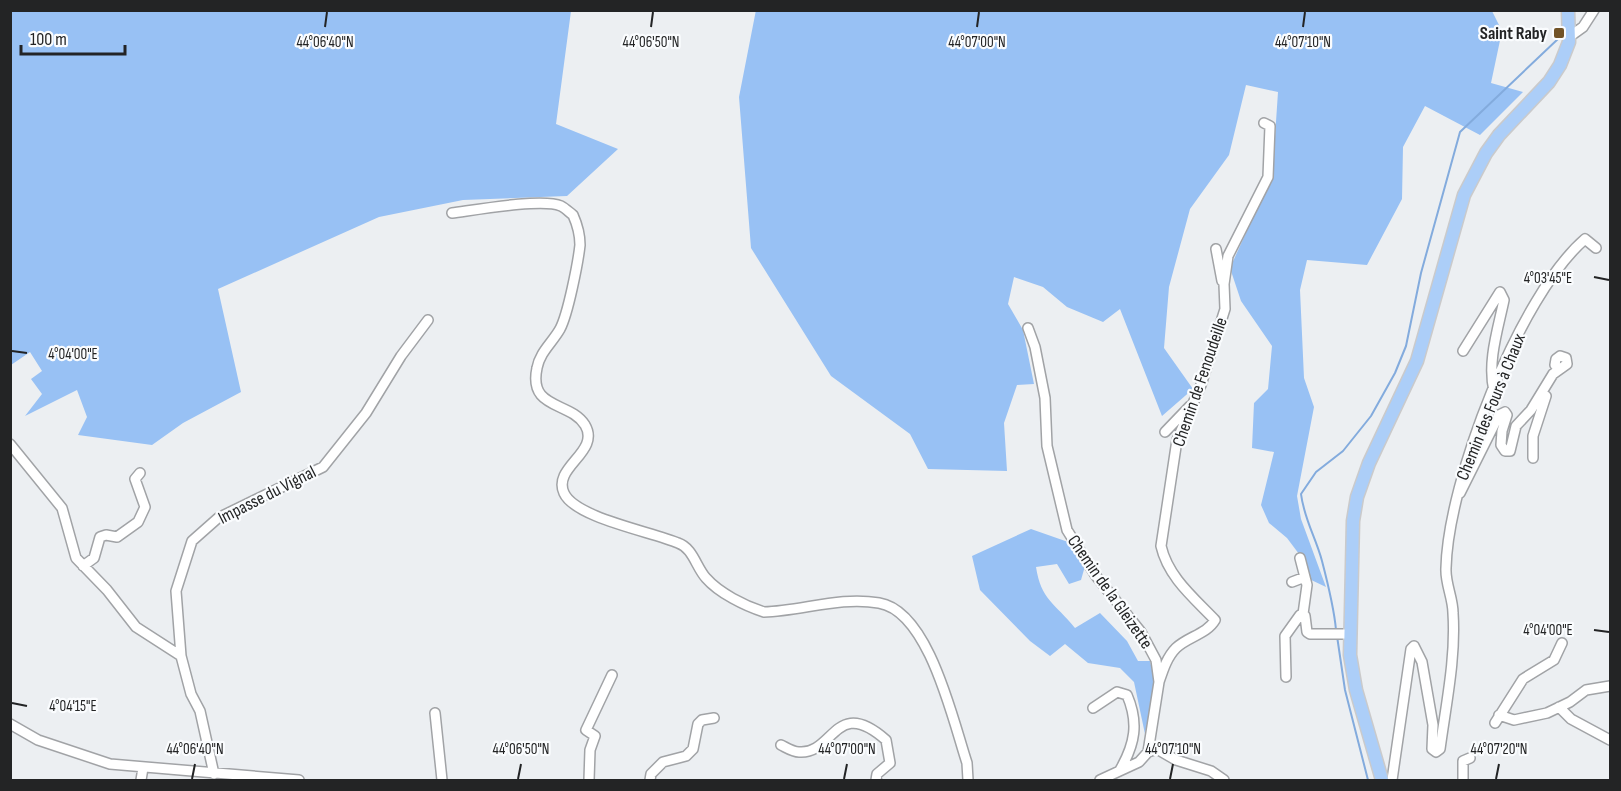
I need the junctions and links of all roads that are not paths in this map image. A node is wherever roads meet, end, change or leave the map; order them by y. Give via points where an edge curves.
1 (1562, 10) edge
2 (1594, 10) edge
3 (1569, 16) edge
4 (1587, 18) junction
5 (1569, 37) junction
6 (1543, 88) junction
7 (1264, 123) dead end
8 (452, 213) dead end
9 (1596, 248) dead end
10 (1216, 249) dead end
11 (1224, 284) junction
12 (428, 320) dead end
13 (1028, 328) dead end
14 (1463, 351) dead end
15 (1559, 369) dead end
16 (1548, 384) junction
17 (1494, 392) junction
18 (1191, 406) junction
19 (1165, 432) dead end
20 (10, 444) edge
21 (1533, 458) dead end
22 (140, 473) dead end
23 (1456, 496) junction
24 (1300, 558) dead end
25 (83, 566) junction
26 (1305, 577) junction
27 (1292, 582) dead end
28 (1303, 614) junction
29 (1341, 634) junction
30 (1562, 643) dead end
31 (182, 656) junction
32 (612, 675) dead end
33 (1286, 677) dead end
34 (1159, 682) junction
35 (1611, 686) edge
36 (1559, 707) junction
37 (1093, 708) dead end
38 (435, 714) dead end
39 (714, 718) dead end
40 (10, 724) edge
41 (1611, 740) edge
42 (781, 745) dead end
43 (1370, 745) junction
44 (1148, 752) junction
45 (1470, 758) dead end
46 (142, 768) junction
47 (1120, 770) junction
48 (214, 774) junction
49 (141, 780) edge
50 (299, 780) edge
51 (442, 780) edge
52 (589, 780) edge
53 (650, 780) edge
54 (876, 780) edge
55 (968, 780) edge
56 (1100, 780) edge
57 (1224, 780) edge
58 (1376, 780) edge
59 (1382, 780) edge
60 (1392, 780) edge
61 (1462, 780) edge

1 - 6 main road via 1564,41
2 - 4 street
3 - 4 street
3 - 5 main road
4 - 5 street via 1583,27
5 - 6 main road via 1566,54
6 - 29 main road via 1490,147 1479,180 1456,223 1417,361 1368,463 1357,497
7 - 11 street, Chemin de Fenoudeille via 1270,126 1268,177 1228,256
8 - 55 street via 496,205 549,203 573,214 580,245 573,277 560,328 544,349 536,381 541,396 584,423 588,432 587,445 569,466 562,483 568,501 586,513 686,547 706,578 753,609 764,612 850,602 880,603 893,608 911,624 927,647 967,762
9 - 17 street, Chemin des Fours à Chaux via 1585,239 1569,254 1511,347
10 - 11 street via 1219,276
11 - 18 street, Chemin de Fenoudeille via 1221,327
12 - 31 street, Impasse du Vignal via 366,413 323,466 218,518 192,541 176,591
13 - 34 street, Chemin de la Gleizette via 1045,398 1047,446 1067,530 1152,651
14 - 17 street via 1500,292 1504,300 1495,339 1491,381
15 - 16 street
16 - 21 street via 1533,436
16 - 23 street via 1516,426 1510,451 1501,445 1507,415 1499,415
17 - 23 street, Chemin des Fours à Chaux via 1465,462
18 - 19 street
18 - 34 street, Chemin de Fenoudeille via 1178,440 1161,546 1172,573 1215,620 1176,648 1166,660
20 - 25 street via 62,508 72,550
22 - 25 street via 135,479 145,507 138,522 117,537 100,537 94,558
23 - 60 street, Chemin des Fours à Chaux via 1445,570 1454,613 1440,748 1436,752 1432,749 1433,725 1422,662 1414,646
24 - 26 street
25 - 31 street via 136,627
26 - 27 street
26 - 28 street
28 - 29 street via 1307,632
28 - 33 street via 1284,636
29 - 43 main road
30 - 36 street via 1554,660 1524,680 1497,719 1514,720
31 - 48 street, Impasse du Vignal
32 - 52 street via 586,730 595,736 590,750
34 - 44 street, Chemin de la Gleizette
35 - 36 street via 1586,690
36 - 41 street via 1570,719
37 - 47 street via 1117,692 1127,695 1134,715 1135,737
38 - 51 street
39 - 53 street via 698,724 693,749 686,756 663,762
40 - 46 street via 38,740 92,759
42 - 54 street via 803,752 816,747 841,725 872,728 886,740 890,763 877,774
43 - 58 main road
43 - 59 main road
44 - 47 street via 1138,762
44 - 57 street via 1157,750
45 - 61 street via 1463,761
46 - 48 street
46 - 49 street
47 - 56 street
48 - 50 street

